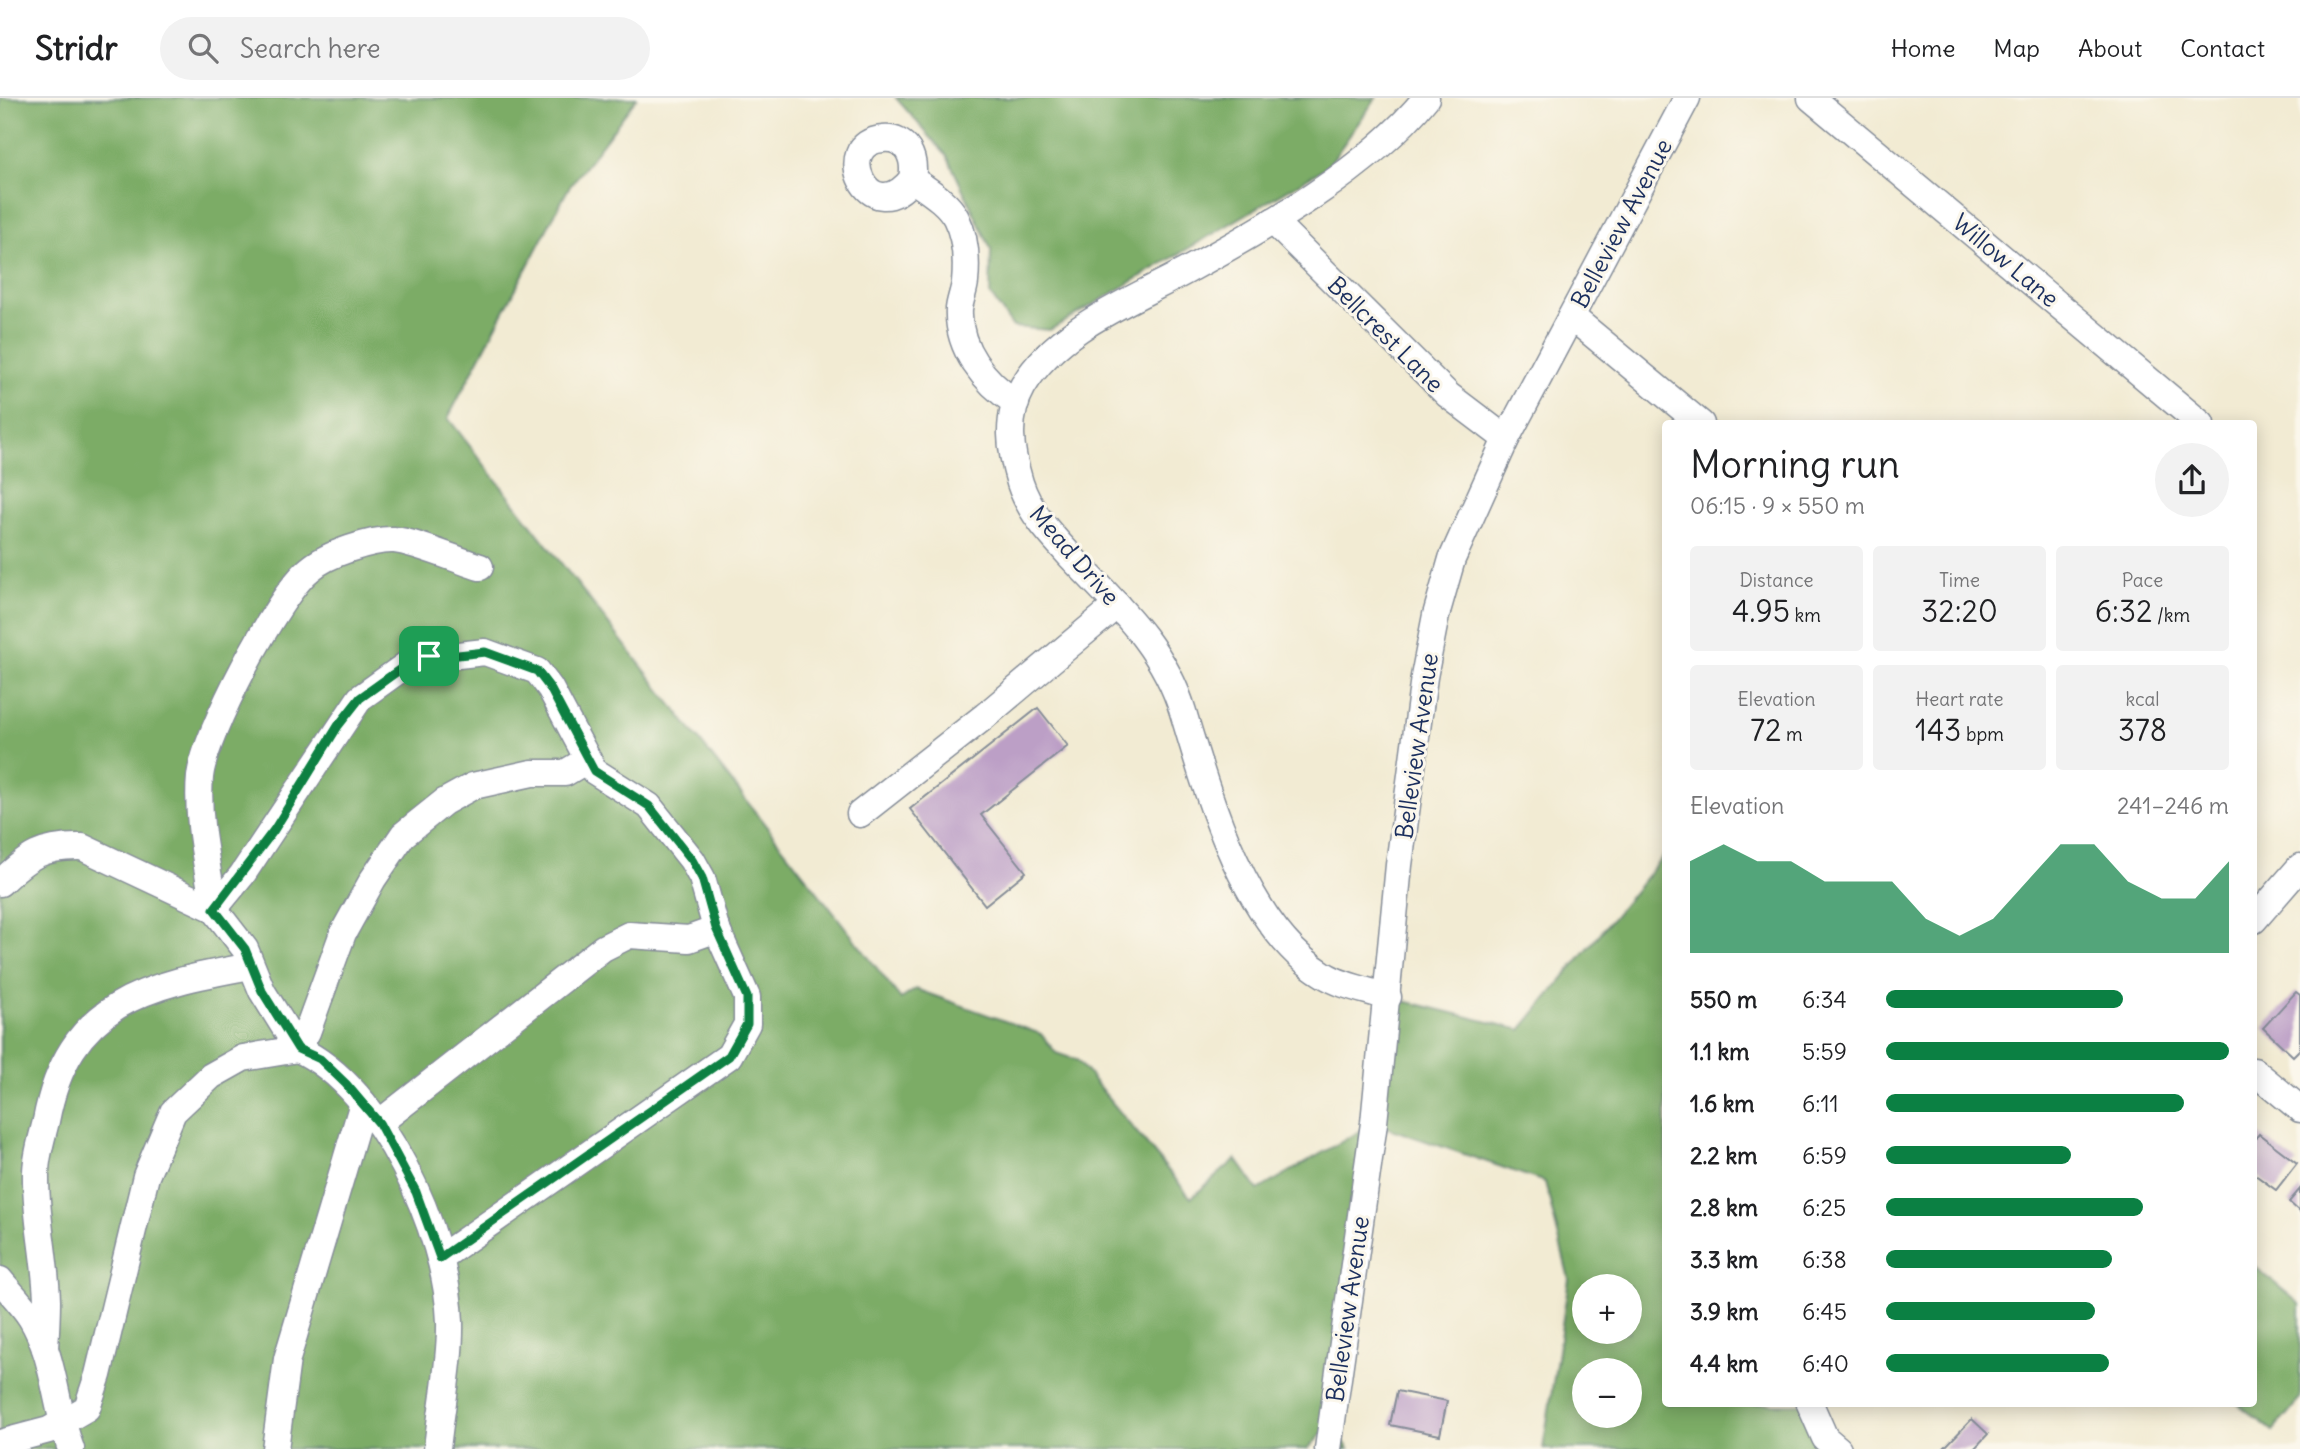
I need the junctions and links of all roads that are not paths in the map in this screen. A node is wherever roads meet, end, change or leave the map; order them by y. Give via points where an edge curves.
1 (1426, 98) edge
2 (1687, 98) edge
3 (1811, 98) edge
4 (912, 179) dead end
5 (1273, 221) junction
6 (1572, 317) junction
7 (1016, 403) junction
8 (1696, 420) edge
9 (2196, 420) edge
10 (1506, 439) junction
11 (480, 567) dead end
12 (1117, 605) junction
13 (587, 760) junction
14 (860, 814) dead end
15 (2300, 867) edge
16 (0, 883) edge
17 (214, 909) junction
18 (2257, 917) edge
19 (717, 929) junction
20 (251, 966) junction
21 (1388, 997) junction
22 (298, 1049) junction
23 (2257, 1074) edge
24 (2300, 1110) edge
25 (371, 1113) junction
26 (440, 1258) junction
27 (0, 1280) edge
28 (45, 1348) junction
29 (1811, 1407) edge
30 (61, 1423) junction
31 (1330, 1437) edge
32 (0, 1443) edge
33 (71, 1449) edge
34 (275, 1449) edge
35 (438, 1449) edge
36 (1349, 1449) edge
37 (1838, 1449) edge

1 - 5 street, Mead Drive via 1370,152
2 - 6 street, Belleview Avenue
3 - 9 street, Willow Lane
4 - 7 street via 955,216 966,258 959,306 963,340 985,376
5 - 7 street, Mead Drive via 1081,328 1039,365
5 - 10 street, Bellcrest Lane via 1448,395
6 - 8 street
6 - 10 street, Belleview Avenue
7 - 12 street, Mead Drive via 1009,419 1012,447 1030,508
10 - 21 street, Belleview Avenue via 1452,559 1436,615 1423,677 1399,865
11 - 17 street via 394,540 324,559 308,570 277,606 208,741 200,776
12 - 14 street
12 - 21 street, Mead Drive via 1160,655 1174,683 1204,785 1262,914 1280,939 1325,976
13 - 17 street via 537,671 485,652 413,660 360,698 274,830
13 - 19 street via 594,771 649,806 667,825 702,878
13 - 22 street via 565,773 532,773 472,786 403,835 343,933
15 - 18 street
16 - 17 street via 27,856 60,847 82,848
17 - 20 street via 245,949
19 - 25 street via 681,940 629,935 603,948
19 - 26 street via 747,997 747,1024 729,1056
20 - 22 street
20 - 28 street via 196,976 118,1005 97,1018 63,1062 50,1097 36,1172 47,1300
21 - 31 street, Belleview Avenue
22 - 25 street via 320,1059
22 - 30 street via 243,1058 211,1076 173,1112 146,1176 87,1408
23 - 24 street
25 - 26 street via 416,1192
25 - 34 street via 287,1359
26 - 35 street via 450,1322
27 - 28 street via 31,1318
28 - 30 street
29 - 37 street via 1825,1438
30 - 32 street
30 - 33 street
31 - 36 street

